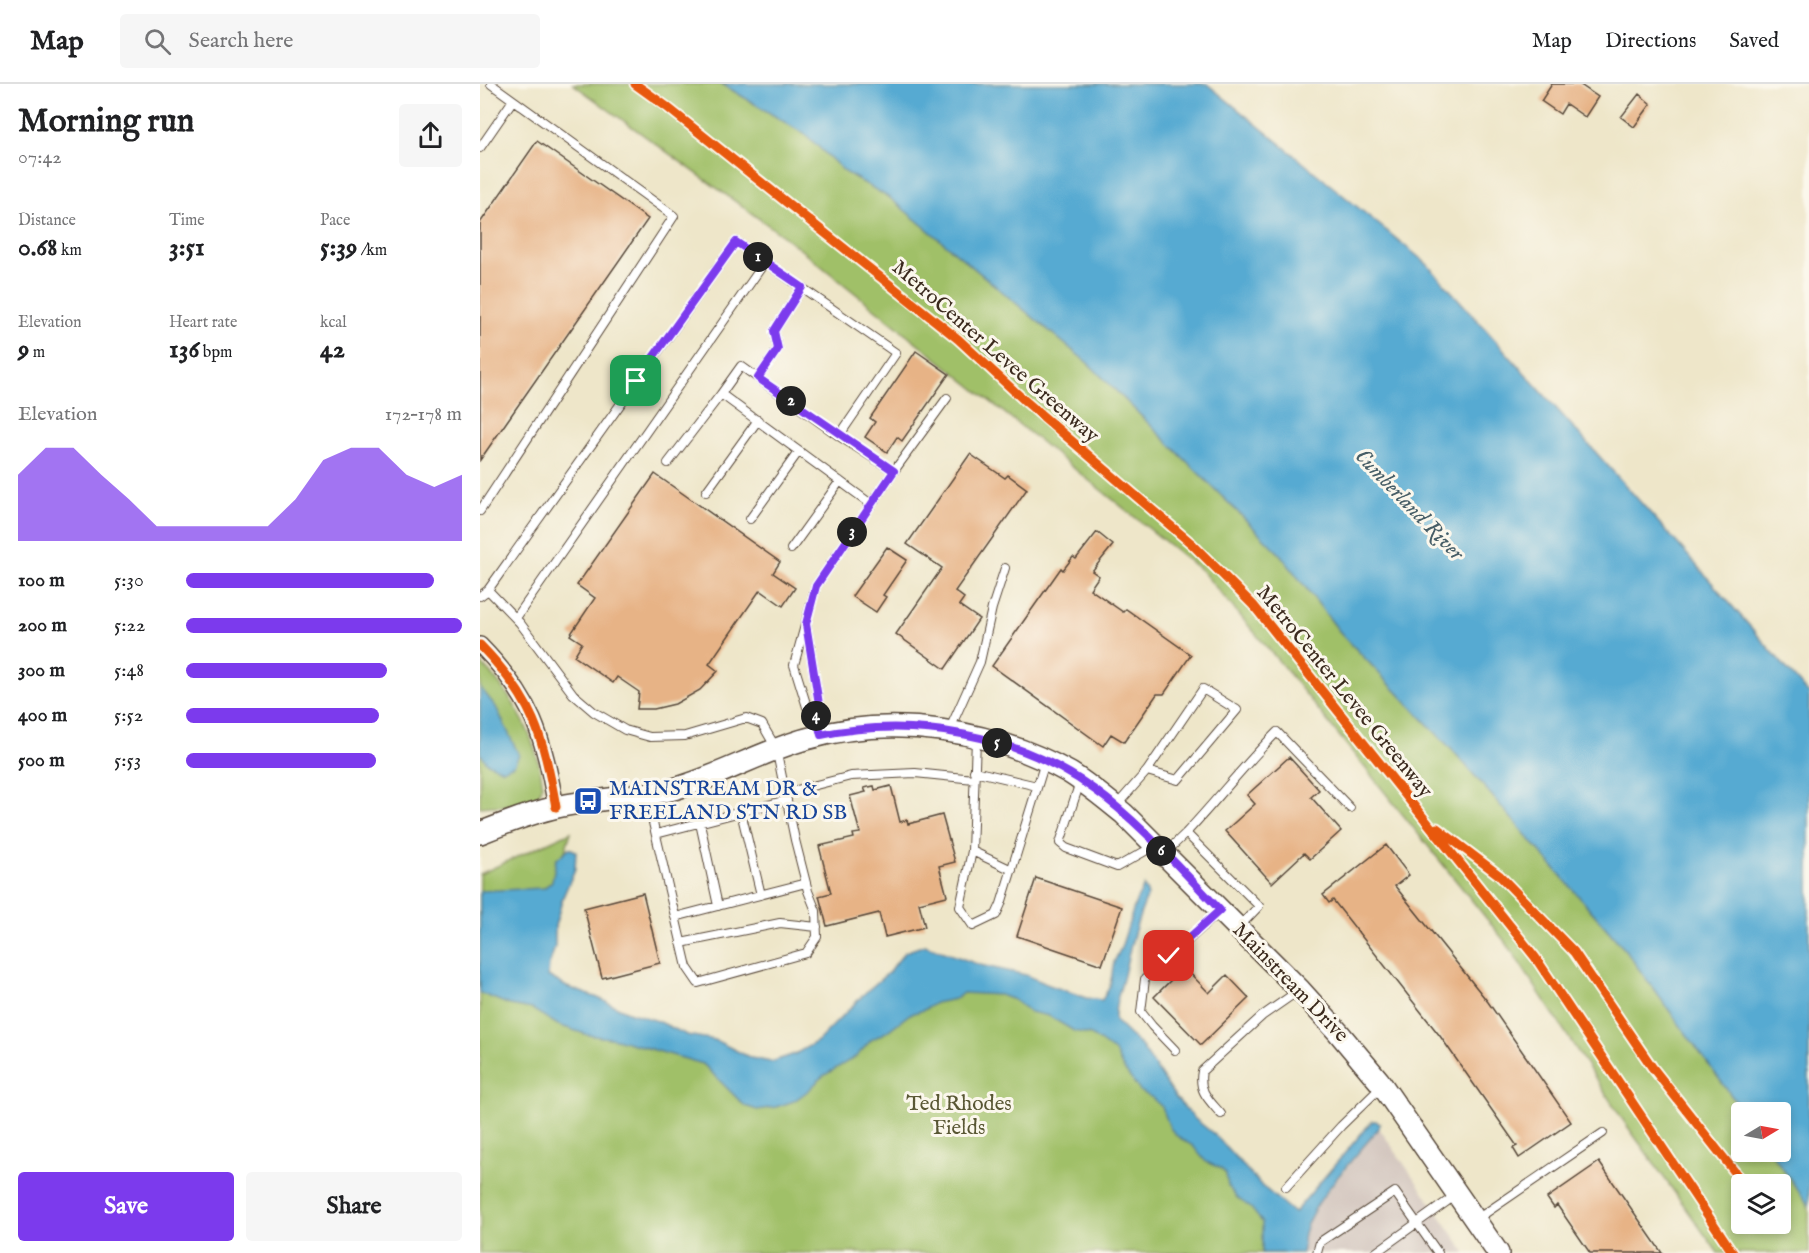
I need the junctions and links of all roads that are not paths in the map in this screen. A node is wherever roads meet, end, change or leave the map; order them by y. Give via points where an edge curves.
1 (491, 84) edge
2 (513, 100) junction
3 (480, 148) edge
4 (765, 262) junction
5 (802, 287) junction
6 (758, 378) junction
7 (721, 394) junction
8 (947, 398) dead end
9 (758, 420) junction
10 (839, 436) junction
11 (799, 451) junction
12 (669, 463) dead end
13 (894, 471) junction
14 (840, 481) junction
15 (706, 492) dead end
16 (871, 504) junction
17 (480, 511) edge
18 (750, 519) dead end
19 (791, 549) dead end
20 (1005, 568) dead end
21 (488, 590) junction
22 (480, 596) edge
23 (516, 618) junction
24 (806, 624) junction
25 (480, 645) edge
26 (815, 710) junction
27 (948, 732) junction
28 (821, 735) junction
29 (976, 737) junction
30 (776, 748) junction
31 (1045, 760) junction
32 (1147, 771) junction
33 (974, 775) junction
34 (1080, 781) junction
35 (1037, 786) junction
36 (646, 794) junction
37 (786, 796) junction
38 (556, 807) junction
39 (1115, 807) junction
40 (1350, 808) dead end
41 (741, 812) junction
42 (700, 823) junction
43 (480, 833) edge
44 (1186, 833) junction
45 (656, 834) junction
46 (1160, 850) junction
47 (972, 851) junction
48 (1012, 870) junction
49 (806, 883) junction
50 (761, 895) junction
51 (718, 906) junction
52 (1220, 910) junction
53 (675, 917) junction
54 (817, 927) junction
55 (1238, 928) junction
56 (681, 943) junction
57 (1300, 990) junction
58 (1175, 1050) dead end
59 (1382, 1086) junction
60 (1221, 1114) dead end
61 (1603, 1133) dead end
62 (1286, 1187) dead end
63 (1458, 1195) junction
64 (1475, 1220) junction
65 (1417, 1224) junction
66 (1317, 1253) edge
67 (1375, 1253) edge
68 (1438, 1253) edge
69 (1498, 1253) edge

1 - 2 lane
2 - 3 lane
2 - 17 lane via 674,216
4 - 5 lane
4 - 21 lane via 736,242
4 - 23 lane
5 - 6 lane via 774,331 778,349
5 - 10 lane via 896,353
6 - 7 lane via 741,366
6 - 10 lane
7 - 9 lane
7 - 12 lane
8 - 13 lane
9 - 11 lane
9 - 15 lane
10 - 13 lane
11 - 14 lane
11 - 18 lane
13 - 16 lane
14 - 16 lane
14 - 19 lane
16 - 24 lane via 816,586
20 - 27 lane via 980,662
21 - 22 lane
21 - 23 lane
23 - 30 lane via 573,694 625,730 650,737 685,736 746,718 762,724
24 - 26 lane via 819,704
24 - 26 lane via 794,664 807,707
25 - 38 street via 510,680 532,715 548,762
26 - 28 lane
27 - 28 street, Mainstream Drive via 877,728
27 - 29 street, Mainstream Drive
28 - 30 street, Mainstream Drive
29 - 31 street, Mainstream Drive
29 - 33 lane
30 - 36 street, Mainstream Drive via 694,783
30 - 37 lane
31 - 34 street, Mainstream Drive
31 - 35 lane
32 - 32 lane via 1178,780 1236,710 1203,689
32 - 39 lane
33 - 35 lane
33 - 37 lane via 851,776
33 - 47 lane
34 - 39 street, Mainstream Drive
34 - 46 lane via 1060,843 1117,867
35 - 48 lane
36 - 38 street, Mainstream Drive
36 - 45 lane
37 - 41 lane
37 - 49 lane
38 - 43 street, Mainstream Drive
39 - 46 street, Mainstream Drive
40 - 44 lane via 1277,732
41 - 42 lane
41 - 50 lane
42 - 45 lane
42 - 51 lane
44 - 46 lane
44 - 55 lane via 1258,906
45 - 53 lane
46 - 52 street, Mainstream Drive
47 - 48 lane
47 - 48 lane via 960,907 973,926 996,915
49 - 50 lane
49 - 54 lane
50 - 51 lane
51 - 53 lane
52 - 55 street, Mainstream Drive
52 - 58 lane via 1145,979 1142,1012
53 - 56 lane
54 - 56 lane via 780,923
54 - 56 lane via 817,938 806,953 698,983 687,967
55 - 57 street, Mainstream Drive
57 - 59 street, Mainstream Drive
57 - 60 lane via 1262,1016 1202,1071 1200,1084
59 - 62 lane
59 - 63 street, Mainstream Drive
61 - 64 lane
63 - 64 street, Mainstream Drive
63 - 65 lane
64 - 69 street, Mainstream Drive
65 - 66 lane via 1395,1192 1320,1242
65 - 67 lane
65 - 68 lane

